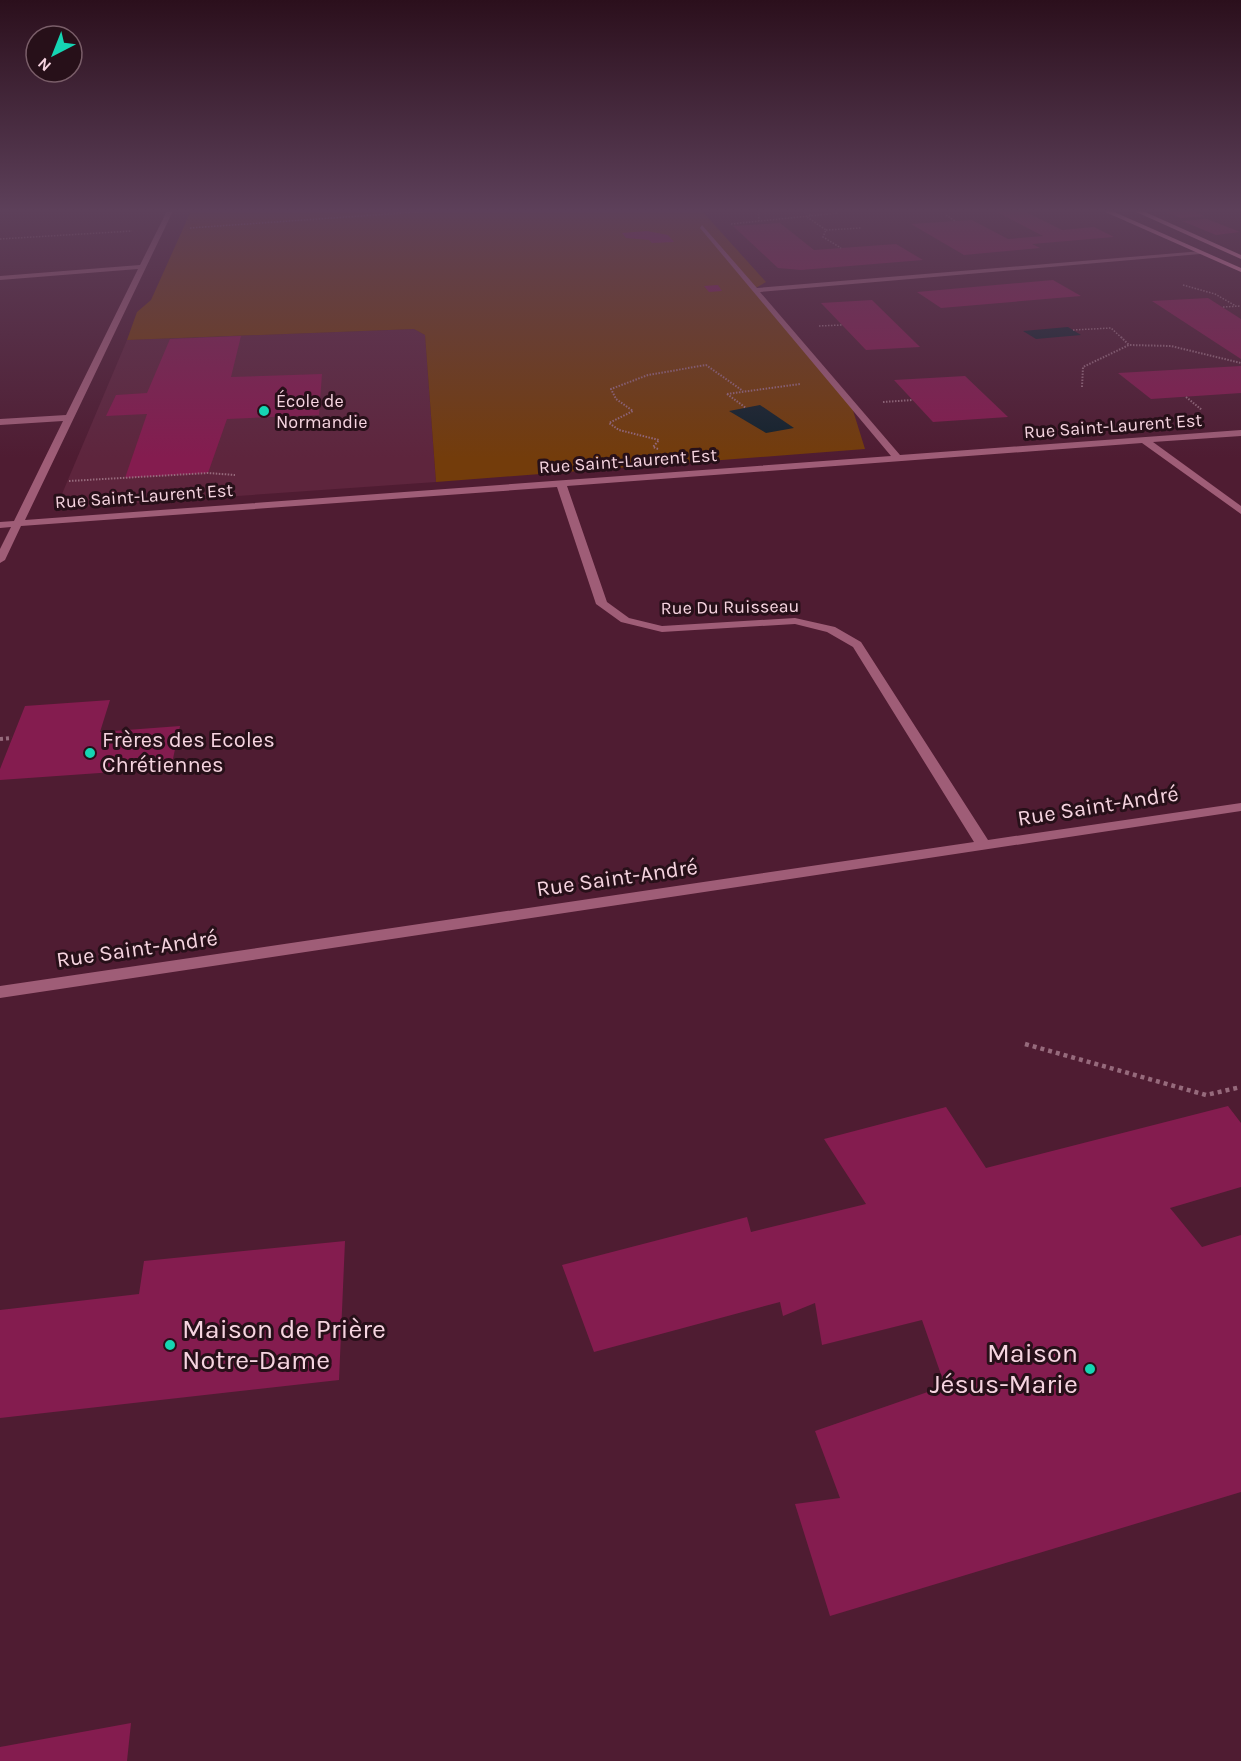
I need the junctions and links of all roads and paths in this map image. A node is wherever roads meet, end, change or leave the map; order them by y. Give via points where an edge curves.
1 (129, 293) edge
2 (757, 293) edge
3 (1212, 293) edge
4 (1236, 306) junction
5 (1241, 306) edge
6 (1223, 307) dead end
7 (1073, 330) dead end
8 (1129, 345) junction
9 (1241, 363) edge
10 (832, 381) junction
11 (1082, 387) dead end
12 (743, 391) junction
13 (746, 408) dead end
14 (68, 418) junction
15 (0, 422) edge
16 (1241, 433) edge
17 (1144, 440) junction
18 (897, 458) junction
19 (690, 473) junction
20 (235, 475) dead end
21 (69, 481) dead end
22 (561, 483) junction
23 (1241, 511) edge
24 (18, 522) junction
25 (0, 525) edge
26 (0, 560) edge
27 (12, 738) dead end
28 (0, 739) edge
29 (1241, 807) edge
30 (984, 846) junction
31 (0, 992) edge
32 (1025, 1044) dead end
33 (1241, 1087) edge

1 - 14 street
2 - 10 street
3 - 4 path
4 - 5 path
4 - 6 path
7 - 8 path via 1111,328
8 - 9 path via 1171,346
8 - 11 path via 1083,367
10 - 12 path
10 - 18 street
12 - 13 path via 727,394
12 - 19 path via 705,365 648,375 611,389 616,399 633,411 609,423 620,430 659,440 653,447 672,452
14 - 15 street
14 - 24 street
16 - 17 street, Rue Saint-Laurent Est
17 - 18 street, Rue Saint-Laurent Est
17 - 23 street
18 - 19 street, Rue Saint-Laurent Est
19 - 22 street, Rue Saint-Laurent Est
20 - 21 path
22 - 24 street, Rue Saint-Laurent Est
22 - 30 street, Rue Du Ruisseau via 602,604 625,620 663,629 795,621 831,629 856,645
24 - 25 street, Rue Saint-Laurent Est
24 - 26 street
27 - 28 path
29 - 30 street, Rue Saint-André
30 - 31 street, Rue Saint-André
32 - 33 path via 1206,1095

